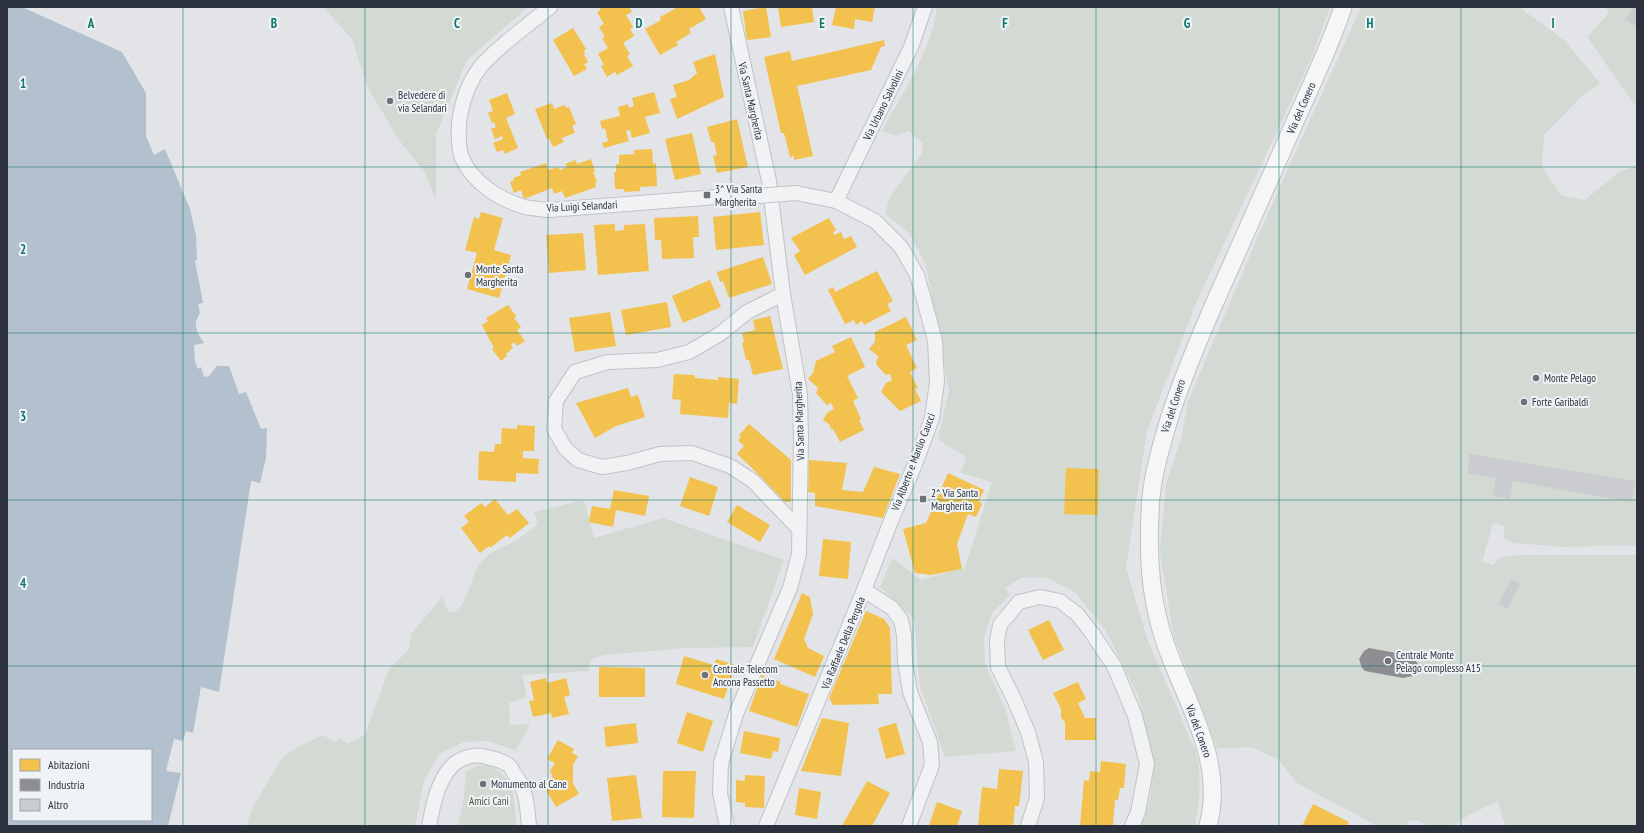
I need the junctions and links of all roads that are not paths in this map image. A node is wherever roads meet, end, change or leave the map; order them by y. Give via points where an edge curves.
1 (550, 7) edge
2 (731, 7) edge
3 (925, 7) edge
4 (1343, 7) edge
5 (836, 201) junction
6 (783, 294) junction
7 (799, 529) junction
8 (864, 590) junction
9 (430, 826) edge
10 (529, 826) edge
11 (727, 826) edge
12 (766, 826) edge
13 (909, 826) edge
14 (1028, 826) edge
15 (1132, 826) edge
16 (1208, 826) edge

1 - 5 street, Via Luigi Selandari, bridge via 480,67 468,88 462,106 458,126 462,158 476,178 500,197 526,207 549,210 796,193
2 - 6 street, Via Santa Margherita via 769,182
3 - 5 street, Via Urbano Salvolini via 911,47
4 - 16 main road, Via del Conero via 1187,367 1156,462 1149,557 1152,585 1168,652 1210,758 1213,780 1212,808
5 - 8 street, Via Alberto e Manlio Caucci via 875,221 901,246 917,275 935,342 938,382 932,418
6 - 7 street, Via Santa Margherita via 800,394
6 - 7 street via 747,312 720,334 689,352 657,360 608,362 575,372 556,401 554,429 564,448 578,460 602,467 660,454 692,452 730,466 753,481
7 - 11 street, Via Santa Margherita via 799,554 790,588 736,714 721,763 720,793
8 - 12 street, Via Raffaele Della Pergola
8 - 13 street, Via Raffaele Della Pergola via 892,608 901,620 910,692 930,742 932,765
9 - 10 street via 434,801 442,780 452,766 463,759 478,755 494,758 508,765 519,779 526,795
14 - 15 street via 1037,798 1036,762 1028,732 998,667 997,640 1000,625 1020,602 1040,596 1060,601 1077,614 1114,666 1135,716 1147,764 1138,812

